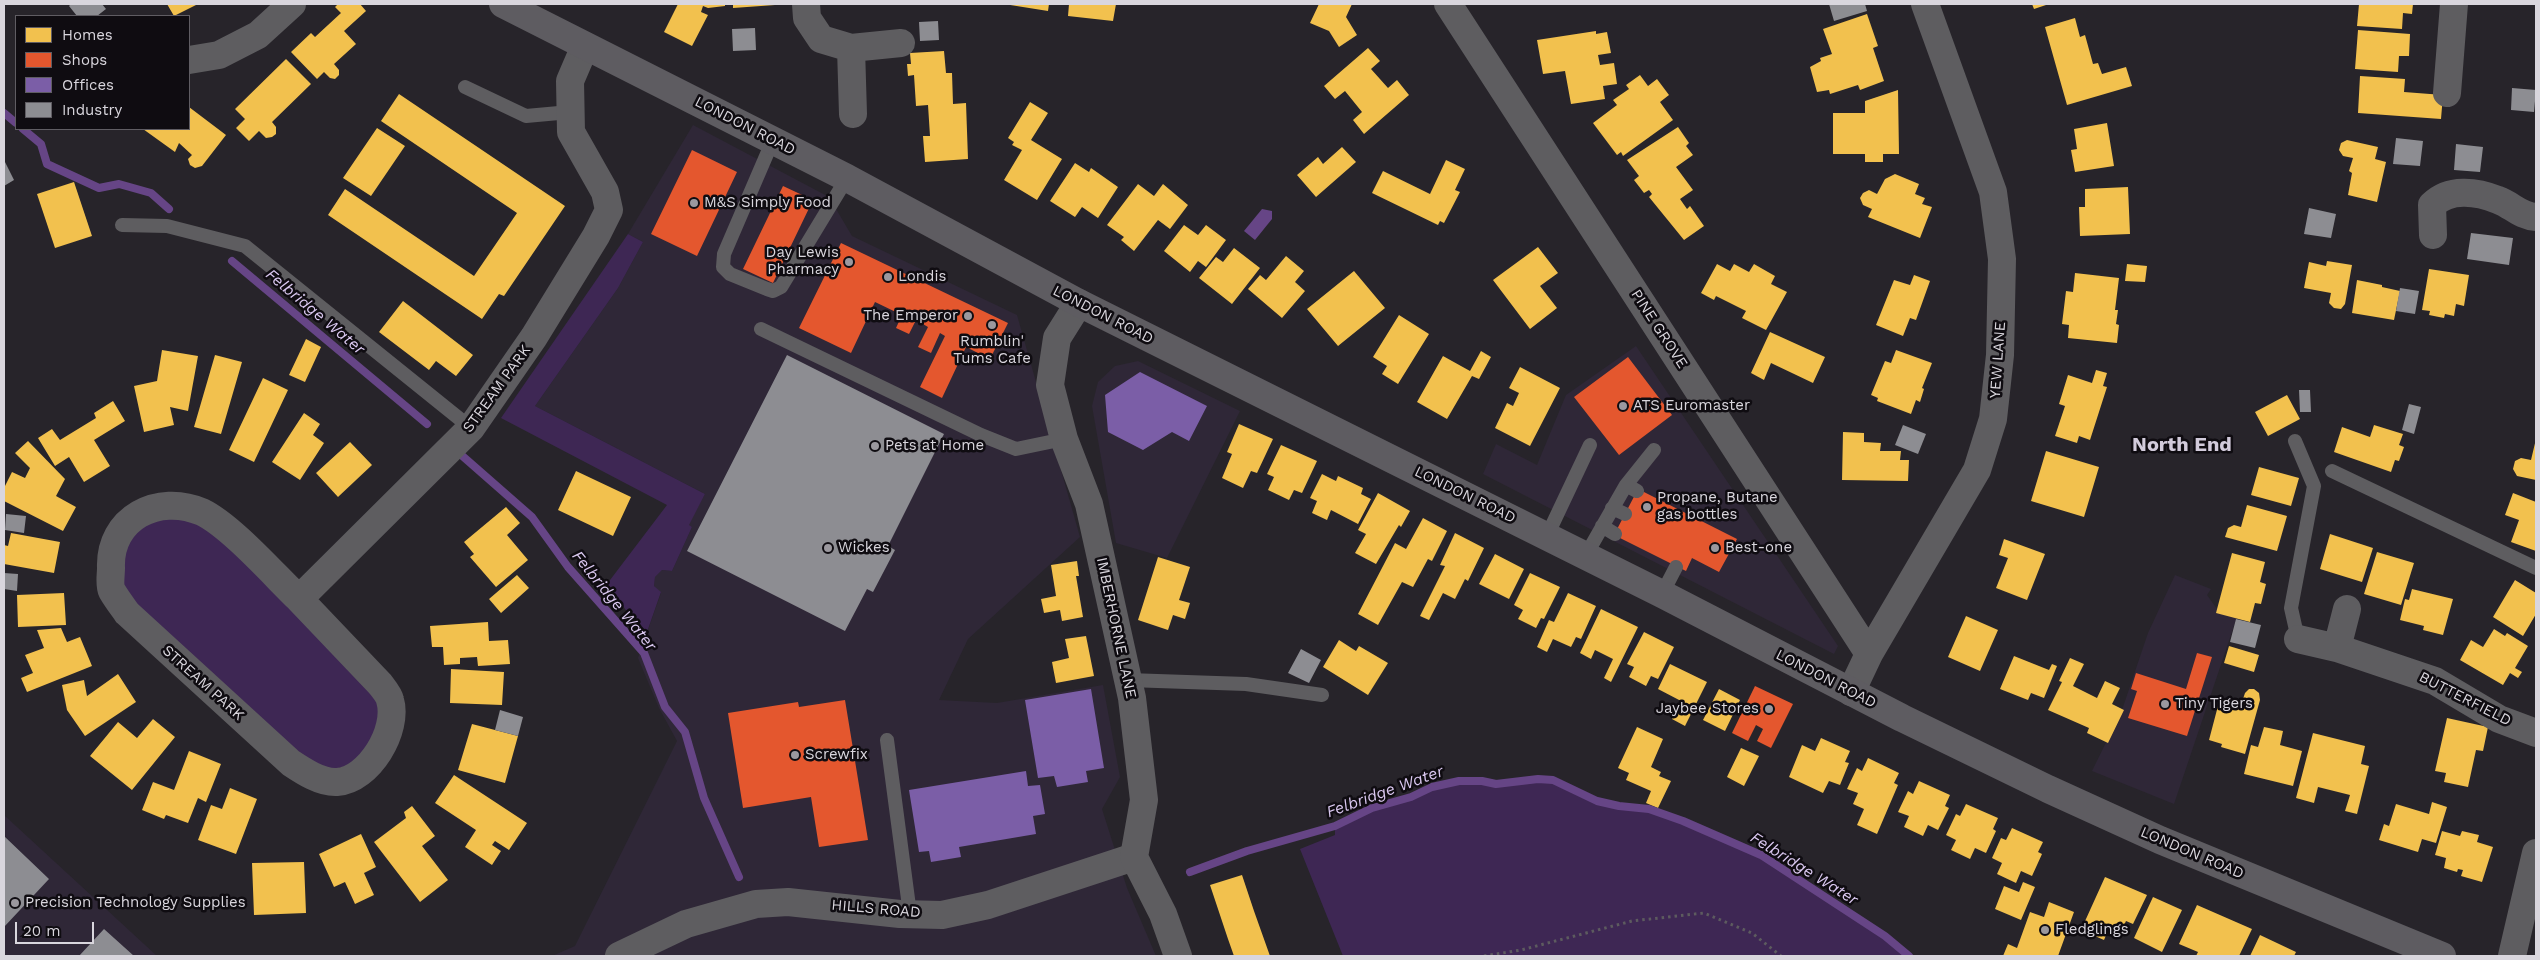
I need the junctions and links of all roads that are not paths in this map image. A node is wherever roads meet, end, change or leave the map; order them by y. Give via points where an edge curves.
1 (292, 4) edge
2 (503, 4) edge
3 (806, 4) edge
4 (1448, 4) edge
5 (1925, 4) edge
6 (2454, 4) edge
7 (901, 43) dead end
8 (585, 46) junction
9 (851, 48) junction
10 (190, 60) edge
11 (465, 87) dead end
12 (2447, 93) dead end
13 (570, 112) junction
14 (853, 114) dead end
15 (773, 140) junction
16 (847, 178) junction
17 (2536, 217) edge
18 (122, 225) dead end
19 (2433, 235) dead end
20 (1079, 304) junction
21 (761, 329) dead end
22 (471, 428) junction
23 (1064, 439) junction
24 (2295, 441) dead end
25 (1590, 445) dead end
26 (1654, 450) dead end
27 (2332, 471) dead end
28 (1602, 526) junction
29 (1615, 534) dead end
30 (1547, 536) junction
31 (1581, 554) junction
32 (1676, 566) dead end
33 (2536, 568) edge
34 (1662, 594) junction
35 (299, 599) junction
36 (2347, 609) dead end
37 (2298, 640) joint
38 (2336, 648) junction
39 (1869, 654) junction
40 (1128, 680) junction
41 (1851, 692) junction
42 (1322, 695) dead end
43 (2536, 732) edge
44 (887, 740) dead end
45 (2536, 853) edge
46 (1134, 857) junction
47 (910, 914) junction
48 (619, 956) edge
49 (1178, 956) edge
50 (2442, 956) edge
51 (2512, 956) edge

1 - 10 street via 258,35 219,55
2 - 8 highway, LONDON ROAD
3 - 9 street via 807,18 821,39
4 - 39 street, PINE GROVE
5 - 39 street, YEW LANE via 1993,192 2002,259 2000,355 1994,419 1977,470
6 - 12 street
7 - 9 street
8 - 13 street via 570,81
8 - 15 highway, LONDON ROAD
9 - 14 street
11 - 13 lane via 526,116
13 - 22 street, STREAM PARK via 570,132 605,192 609,210 534,337
15 - 16 highway, LONDON ROAD
15 - 16 lane via 724,254 723,267 730,274 773,291 781,287
16 - 20 highway, LONDON ROAD
17 - 19 street via 2525,216 2498,200 2465,192 2441,196 2432,205
18 - 22 lane via 167,226 245,246
20 - 23 street, IMBERHORNE LANE via 1057,338 1050,385
20 - 30 highway, LONDON ROAD
21 - 23 lane via 1016,449
22 - 35 street, STREAM PARK
23 - 40 street, IMBERHORNE LANE via 1089,504
24 - 37 lane via 2314,486 2291,608
25 - 30 lane
26 - 28 lane via 1619,511
27 - 33 lane
28 - 29 lane
28 - 31 lane via 1590,548
30 - 31 highway, LONDON ROAD
31 - 34 highway, LONDON ROAD
32 - 34 lane
34 - 41 highway, LONDON ROAD
35 - 35 street, STREAM PARK via 380,684 390,700 386,738 376,758 359,774 336,782 310,776 291,763 127,613 111,589 110,559 118,532 142,511 173,504 202,512 226,529
36 - 38 street
37 - 38 street, BUTTERFIELD
38 - 43 street, BUTTERFIELD via 2435,681 2499,719
39 - 41 street, YEW LANE
40 - 42 lane via 1246,684
40 - 46 street, IMBERHORNE LANE via 1144,800
41 - 50 highway, LONDON ROAD via 2039,785 2160,840
44 - 47 lane
45 - 51 street
46 - 47 street, HILLS ROAD via 988,905 942,914
46 - 49 street via 1163,914
47 - 48 street, HILLS ROAD via 788,902 756,904 686,924

